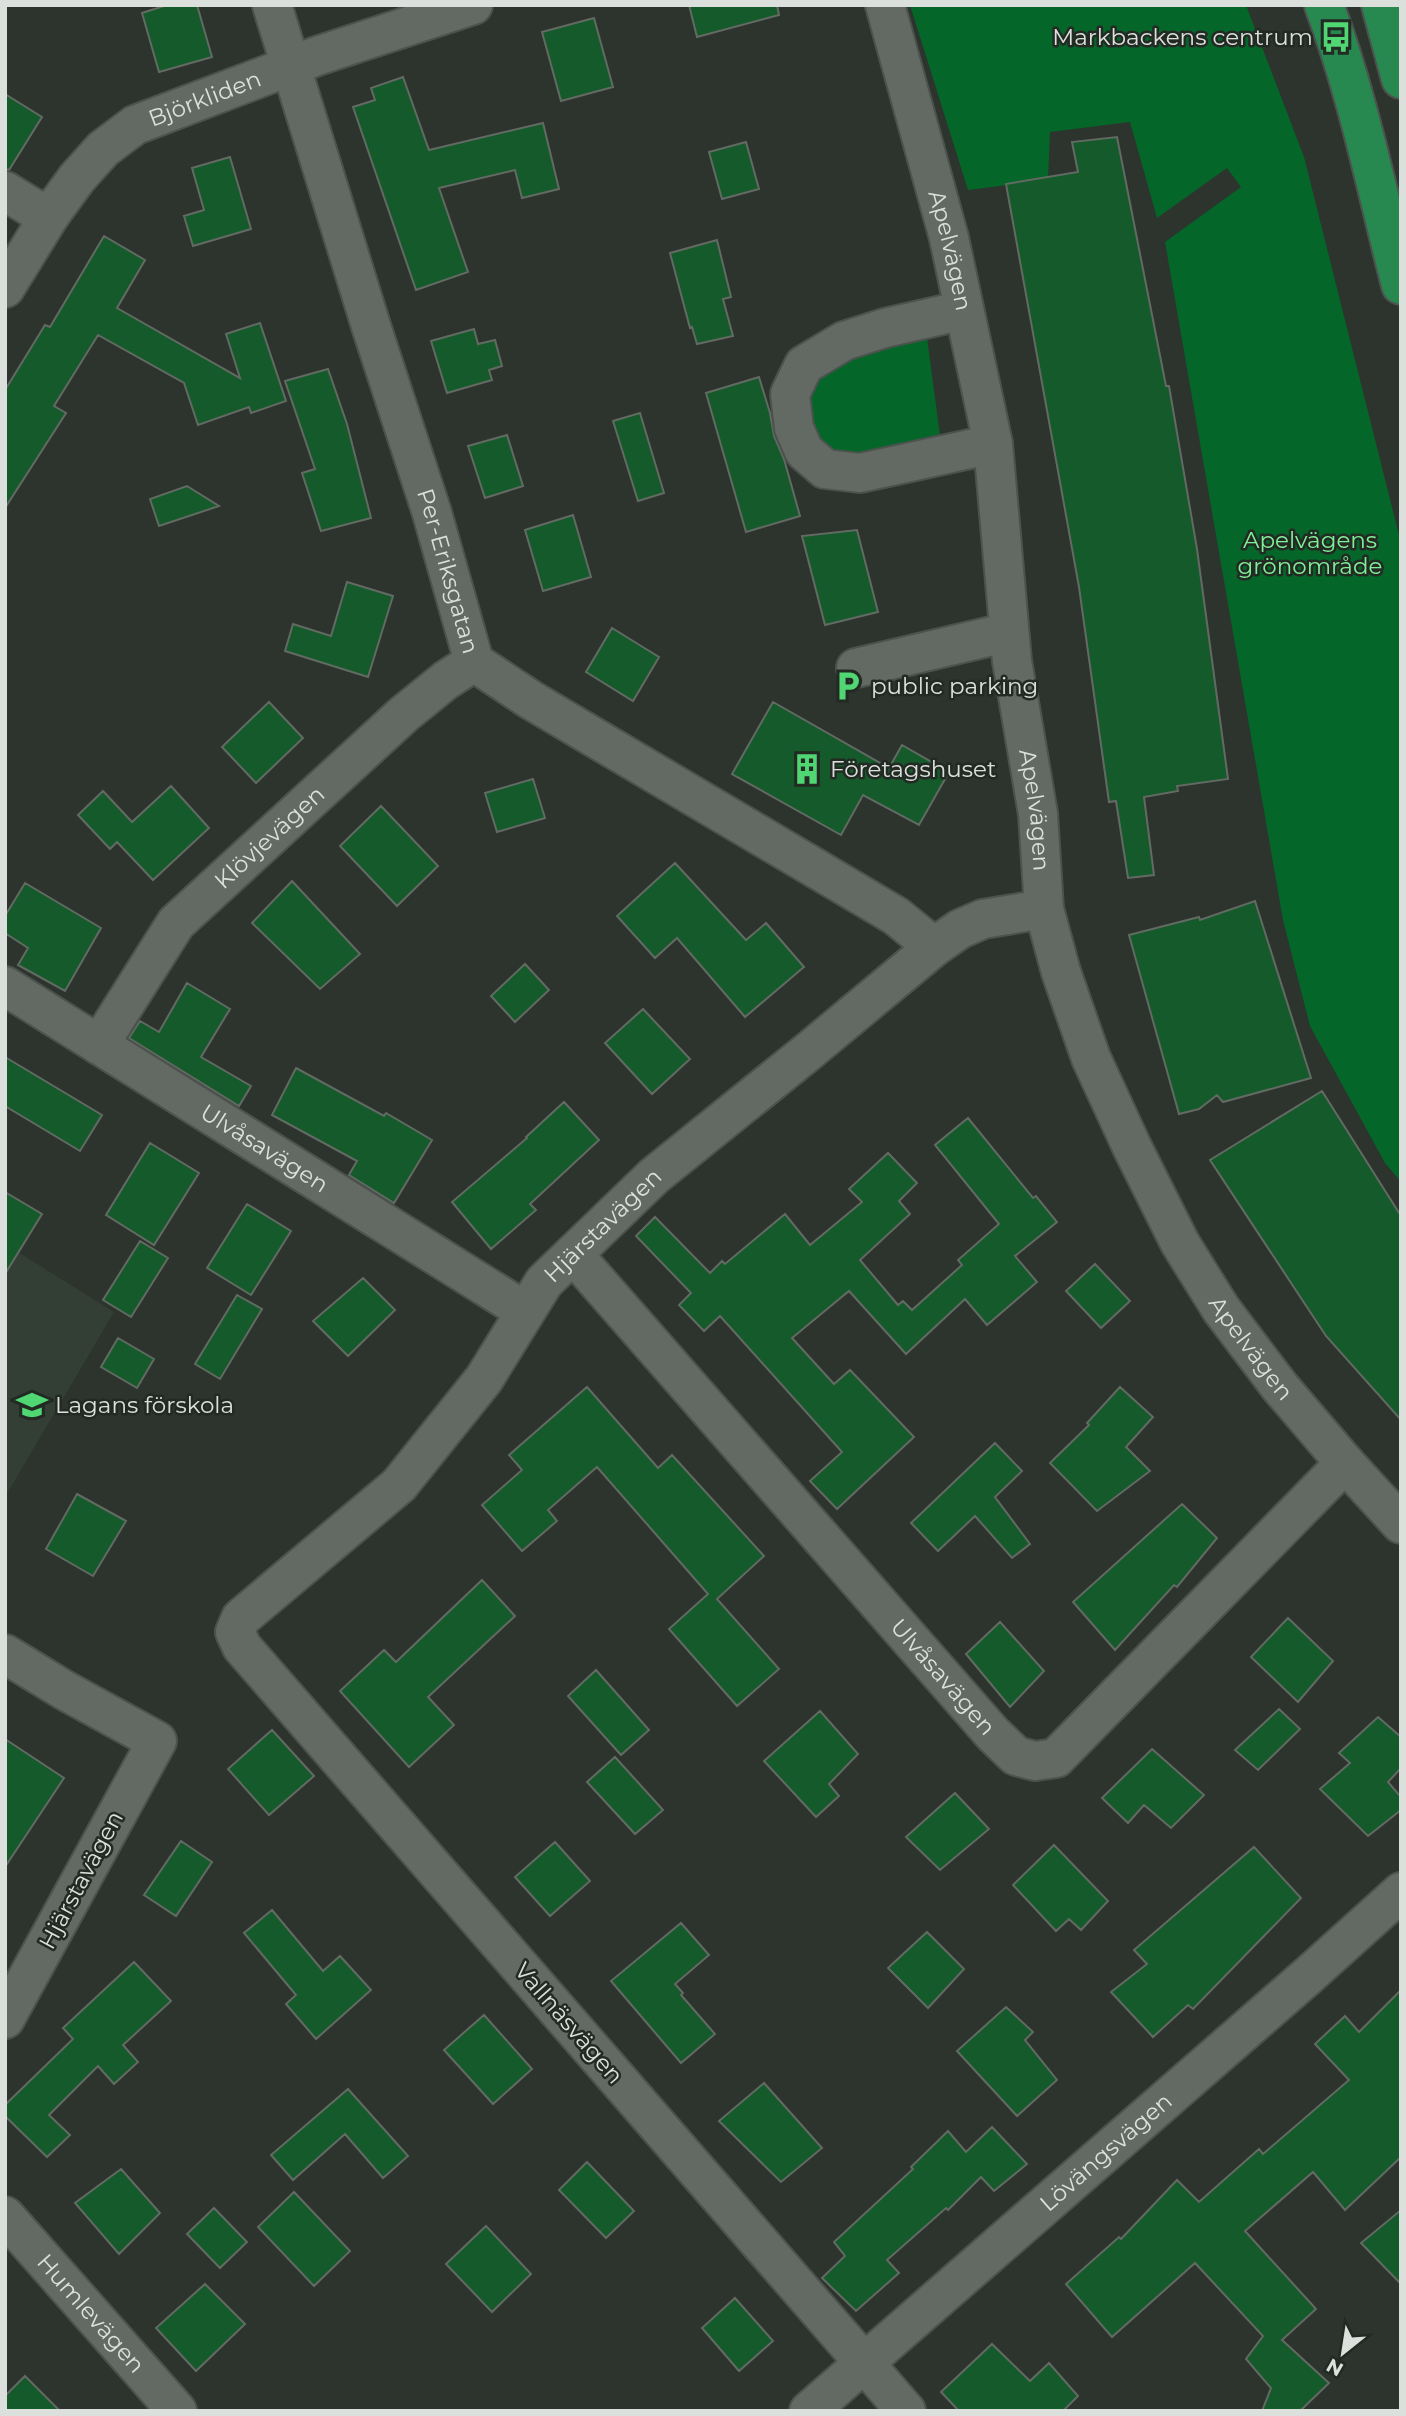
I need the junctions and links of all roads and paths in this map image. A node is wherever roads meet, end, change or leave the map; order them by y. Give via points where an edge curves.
1 (272, 5) edge
2 (473, 5) edge
3 (885, 5) edge
4 (1324, 5) edge
5 (1381, 5) edge
6 (290, 68) junction
7 (1401, 79) edge
8 (5, 191) edge
9 (50, 215) junction
10 (1401, 285) edge
11 (5, 288) edge
12 (964, 310) junction
13 (993, 444) junction
14 (1009, 632) junction
15 (474, 662) junction
16 (856, 668) dead end
17 (1044, 909) junction
18 (934, 947) junction
19 (5, 986) edge
20 (99, 1045) junction
21 (573, 1254) junction
22 (525, 1311) junction
23 (1345, 1463) junction
24 (1401, 1524) edge
25 (235, 1632) joint
26 (5, 1654) edge
27 (1401, 1892) edge
28 (6, 2015) edge
29 (5, 2216) edge
30 (864, 2362) junction
31 (177, 2411) edge
32 (809, 2411) edge
33 (906, 2411) edge

1 - 6 street, Per-Eriksgatan
2 - 6 street, Björkliden
3 - 12 street, Apelvägen via 949,238
4 - 10 main road
5 - 7 main road
6 - 9 street, Björkliden via 135,125 103,149
6 - 15 street, Per-Eriksgatan via 432,513
8 - 9 street
9 - 11 street, Björkliden
12 - 13 street, Apelvägen
12 - 13 street via 844,341 804,365 790,394 794,428 804,451 825,469 860,473
13 - 14 street, Apelvägen
14 - 16 street
14 - 17 street, Apelvägen via 1038,814
15 - 18 street, Per-Eriksgatan via 896,916
15 - 20 street, Klövjevägen via 404,714 176,923
17 - 18 street, Hjärstavägen via 983,919
17 - 23 street, Apelvägen via 1091,1058 1180,1243 1221,1310
18 - 21 street, Hjärstavägen via 654,1176
19 - 20 street, Ulvåsavägen
20 - 22 street, Ulvåsavägen
21 - 22 street, Hjärstavägen via 544,1282
21 - 23 street, Ulvåsavägen via 940,1676 1016,1756 1035,1761 1056,1758
22 - 25 street, Hjärstavägen via 484,1379 399,1485 241,1619
23 - 24 street, Apelvägen
25 - 30 street, Vallnäsvägen via 242,1647
26 - 28 street, Hjärstavägen via 157,1741
27 - 30 street, Lövängsvägen
29 - 31 street, Humlevägen
30 - 32 street, Lövängsvägen
30 - 33 street, Vallnäsvägen

